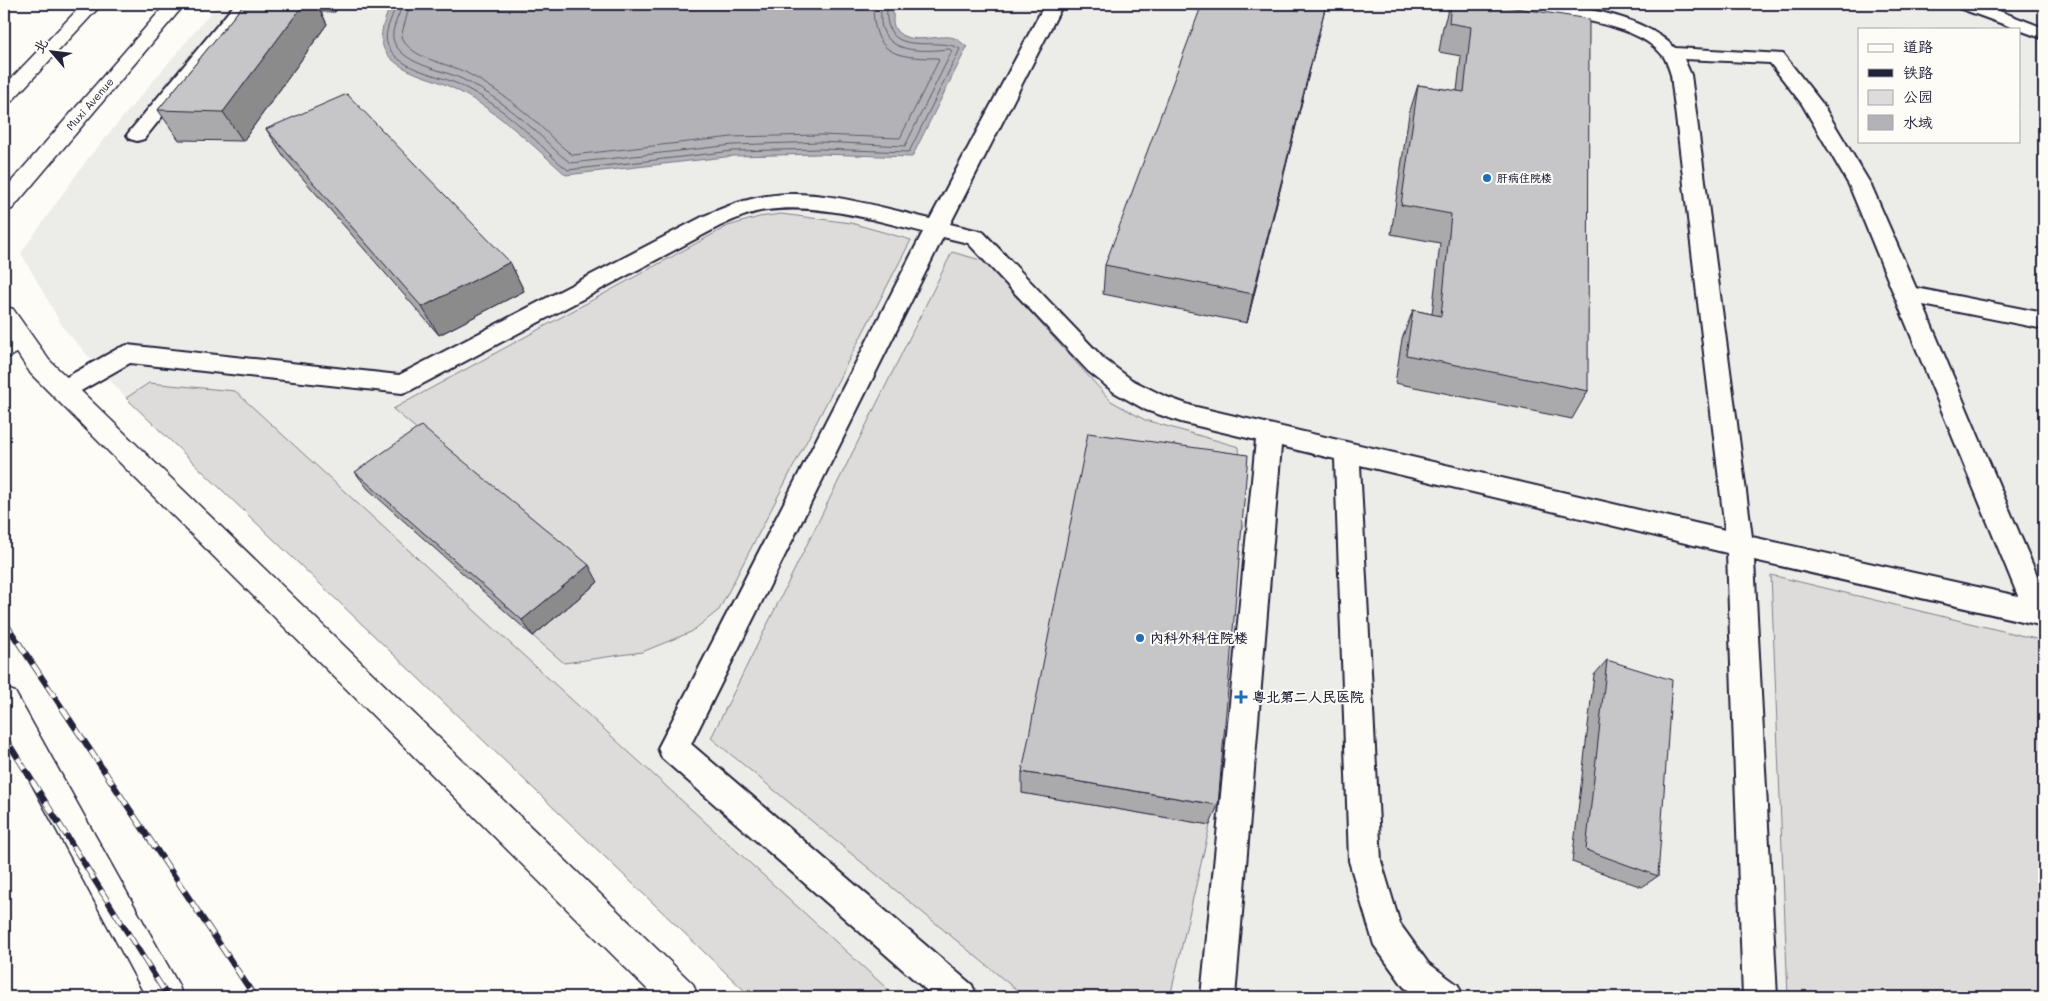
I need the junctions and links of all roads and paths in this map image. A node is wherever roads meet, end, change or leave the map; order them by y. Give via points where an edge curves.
1 (93, 4) edge
2 (176, 4) edge
3 (244, 4) edge
4 (1054, 4) edge
5 (1522, 4) edge
6 (1965, 4) edge
7 (2044, 34) edge
8 (1670, 53) junction
9 (4, 98) edge
10 (136, 135) dead end
11 (4, 204) edge
12 (937, 228) junction
13 (1907, 294) junction
14 (2044, 321) edge
15 (9, 334) edge
16 (63, 390) junction
17 (1269, 434) junction
18 (1347, 452) junction
19 (1740, 545) junction
20 (2042, 614) edge
21 (4, 702) edge
22 (165, 997) edge
23 (680, 997) edge
24 (960, 997) edge
25 (1218, 997) edge
26 (1446, 997) edge
27 (1760, 997) edge

1 - 9 main road
2 - 11 main road, Muxi Avenue
3 - 10 lane
4 - 12 lane
5 - 8 lane via 1626,25 1650,37
6 - 7 lane
8 - 13 lane via 1776,58 1811,102 1860,185
8 - 19 lane via 1681,75
12 - 16 lane via 841,206 798,201 767,202 712,221 402,384 127,354
12 - 17 lane via 975,237 1096,365 1123,386 1155,403 1190,415
12 - 24 lane via 673,748
13 - 14 lane
13 - 20 lane
15 - 16 main road
16 - 23 main road
17 - 18 lane
17 - 25 lane
18 - 19 lane
18 - 26 lane via 1365,861 1386,934 1416,975
19 - 20 lane
19 - 27 lane
21 - 22 main road

